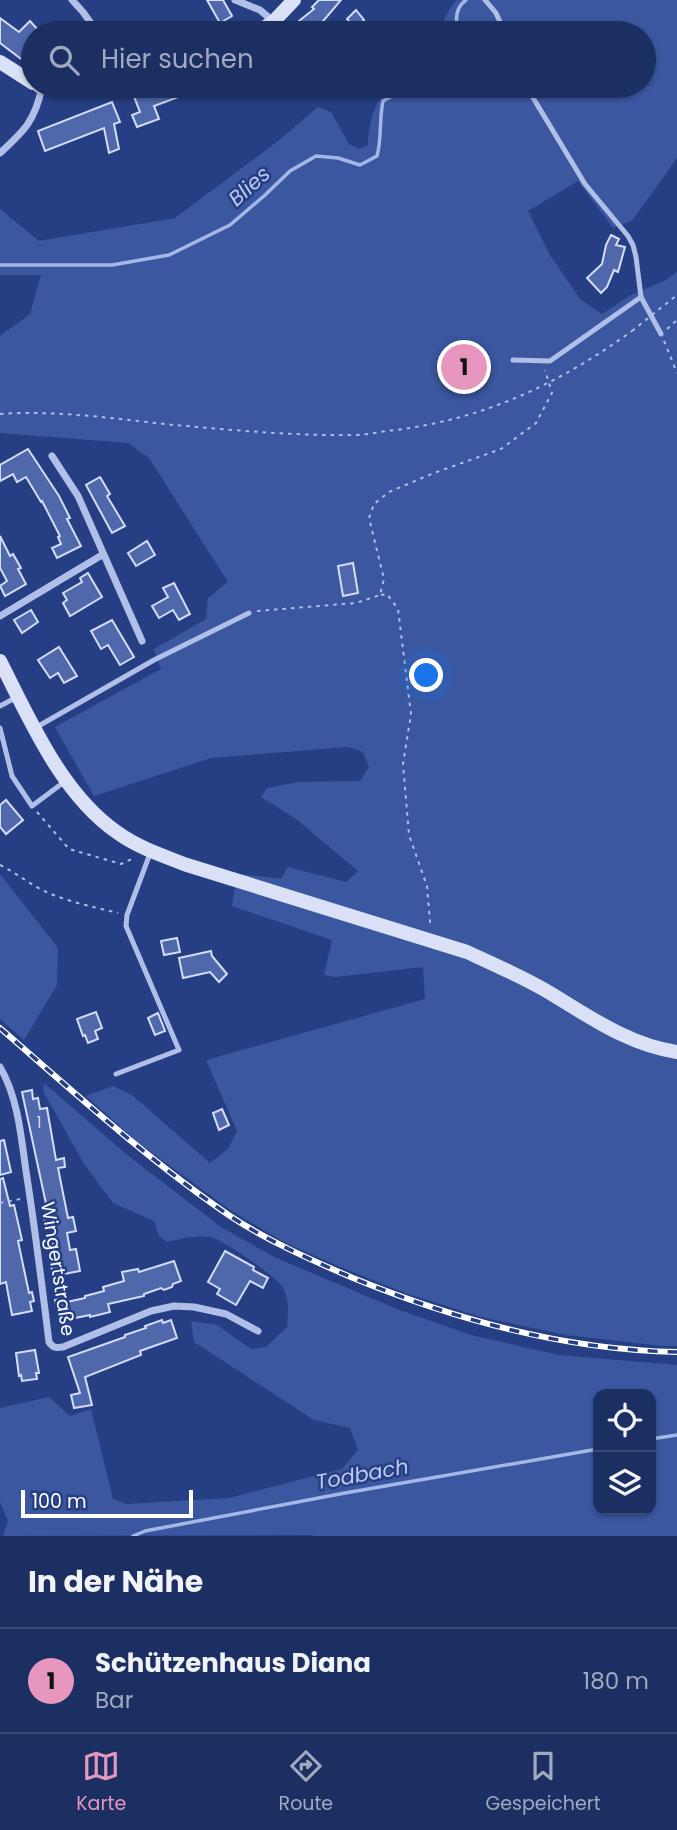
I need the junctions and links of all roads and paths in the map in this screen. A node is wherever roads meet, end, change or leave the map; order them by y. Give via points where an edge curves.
1 (72, 0) edge
2 (235, 0) edge
3 (294, 0) edge
4 (485, 0) edge
5 (89, 21) edge
6 (274, 21) joint
7 (500, 21) edge
8 (0, 62) edge
9 (21, 75) edge
10 (36, 98) edge
11 (533, 98) edge
12 (0, 153) edge
13 (677, 295) edge
14 (640, 297) junction
15 (677, 320) edge
16 (661, 334) junction
17 (513, 360) dead end
18 (550, 361) junction
19 (677, 373) edge
20 (549, 384) junction
21 (0, 414) edge
22 (52, 456) dead end
23 (102, 555) junction
24 (380, 595) junction
25 (249, 612) joint
26 (0, 616) edge
27 (142, 641) dead end
28 (0, 661) edge
29 (18, 697) junction
30 (0, 706) edge
31 (0, 727) edge
32 (35, 728) junction
33 (66, 781) junction
34 (32, 806) junction
35 (151, 851) junction
36 (0, 865) edge
37 (127, 915) junction
38 (422, 938) junction
39 (677, 1052) edge
40 (0, 1067) edge
41 (116, 1074) dead end
42 (30, 1196) junction
43 (0, 1203) edge
44 (258, 1331) dead end

1 - 5 street
2 - 6 street
3 - 6 main road
4 - 7 lane
8 - 9 main road
10 - 12 street via 34,116
11 - 14 lane via 585,184 628,236 636,257
13 - 20 path, bridge via 605,351
14 - 16 lane
14 - 18 lane
15 - 16 path
16 - 19 path
17 - 18 lane
18 - 20 path via 545,370
20 - 21 path via 478,412 419,427 356,435
20 - 24 path via 552,393 536,423 501,449 389,492 374,504 369,518 384,579
22 - 23 street via 78,496
23 - 26 street
23 - 27 street
24 - 25 path via 356,603
24 - 38 path via 387,594 398,610 404,652 411,714 403,764 409,835 427,886 430,922
25 - 32 lane
28 - 29 main road
29 - 30 lane
29 - 32 main road
31 - 34 lane via 12,776
32 - 33 main road
33 - 34 lane
33 - 35 main road via 102,821
34 - 35 path via 69,849 121,864
35 - 37 lane
35 - 38 main road
36 - 37 path via 34,886 78,904
37 - 41 lane via 126,926 179,1050
38 - 39 main road via 511,971 611,1030
40 - 42 street, Wingertstraße via 19,1122
42 - 43 path
42 - 44 street, Wingertstraße via 52,1346 63,1347 174,1306 226,1314

